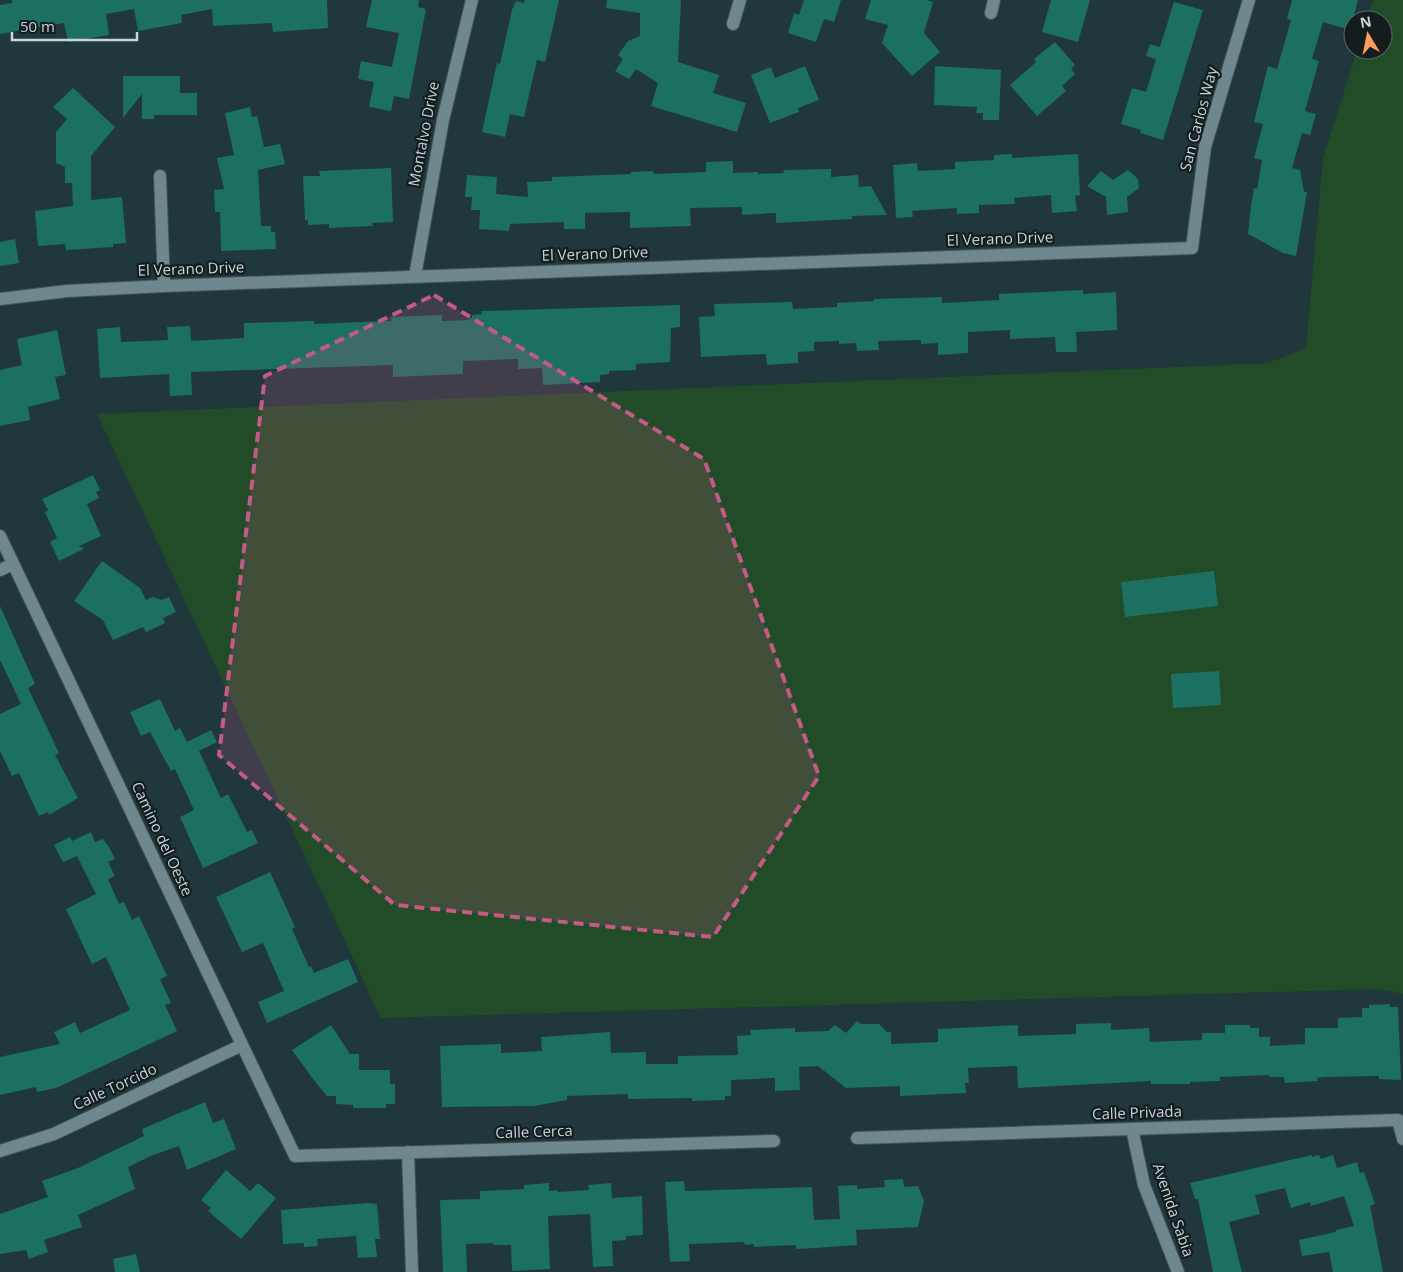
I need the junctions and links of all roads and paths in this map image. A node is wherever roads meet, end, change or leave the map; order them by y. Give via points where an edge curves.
1 (472, 0) edge
2 (740, 0) edge
3 (994, 0) edge
4 (1249, 0) edge
5 (990, 13) dead end
6 (733, 24) dead end
7 (160, 176) dead end
8 (1192, 248) joint
9 (415, 276) junction
10 (164, 286) junction
11 (0, 299) edge
12 (0, 536) edge
13 (13, 564) junction
14 (0, 570) edge
15 (242, 1045) junction
16 (1132, 1129) junction
17 (857, 1138) dead end
18 (1403, 1139) edge
19 (774, 1141) dead end
20 (0, 1152) edge
21 (408, 1152) junction
22 (295, 1156) joint
23 (412, 1272) edge
24 (1178, 1272) edge

1 - 9 street, Montalvo Drive via 443,120
2 - 6 street
3 - 5 street
4 - 8 street, San Carlos Way via 1205,147
7 - 10 street
8 - 9 street, El Verano Drive
9 - 10 street, El Verano Drive
10 - 11 street, El Verano Drive via 67,291
12 - 13 street, Camino del Oeste
13 - 14 street
13 - 15 street, Camino del Oeste
15 - 20 street, Calle Torcido via 54,1134
15 - 22 street, Camino del Oeste
16 - 17 street, Calle Privada
16 - 18 street, Calle Privada via 1398,1120
16 - 24 street, Avenida Sabia via 1144,1185
19 - 21 street, Calle Cerca
21 - 22 street, Calle Cerca
21 - 23 street

